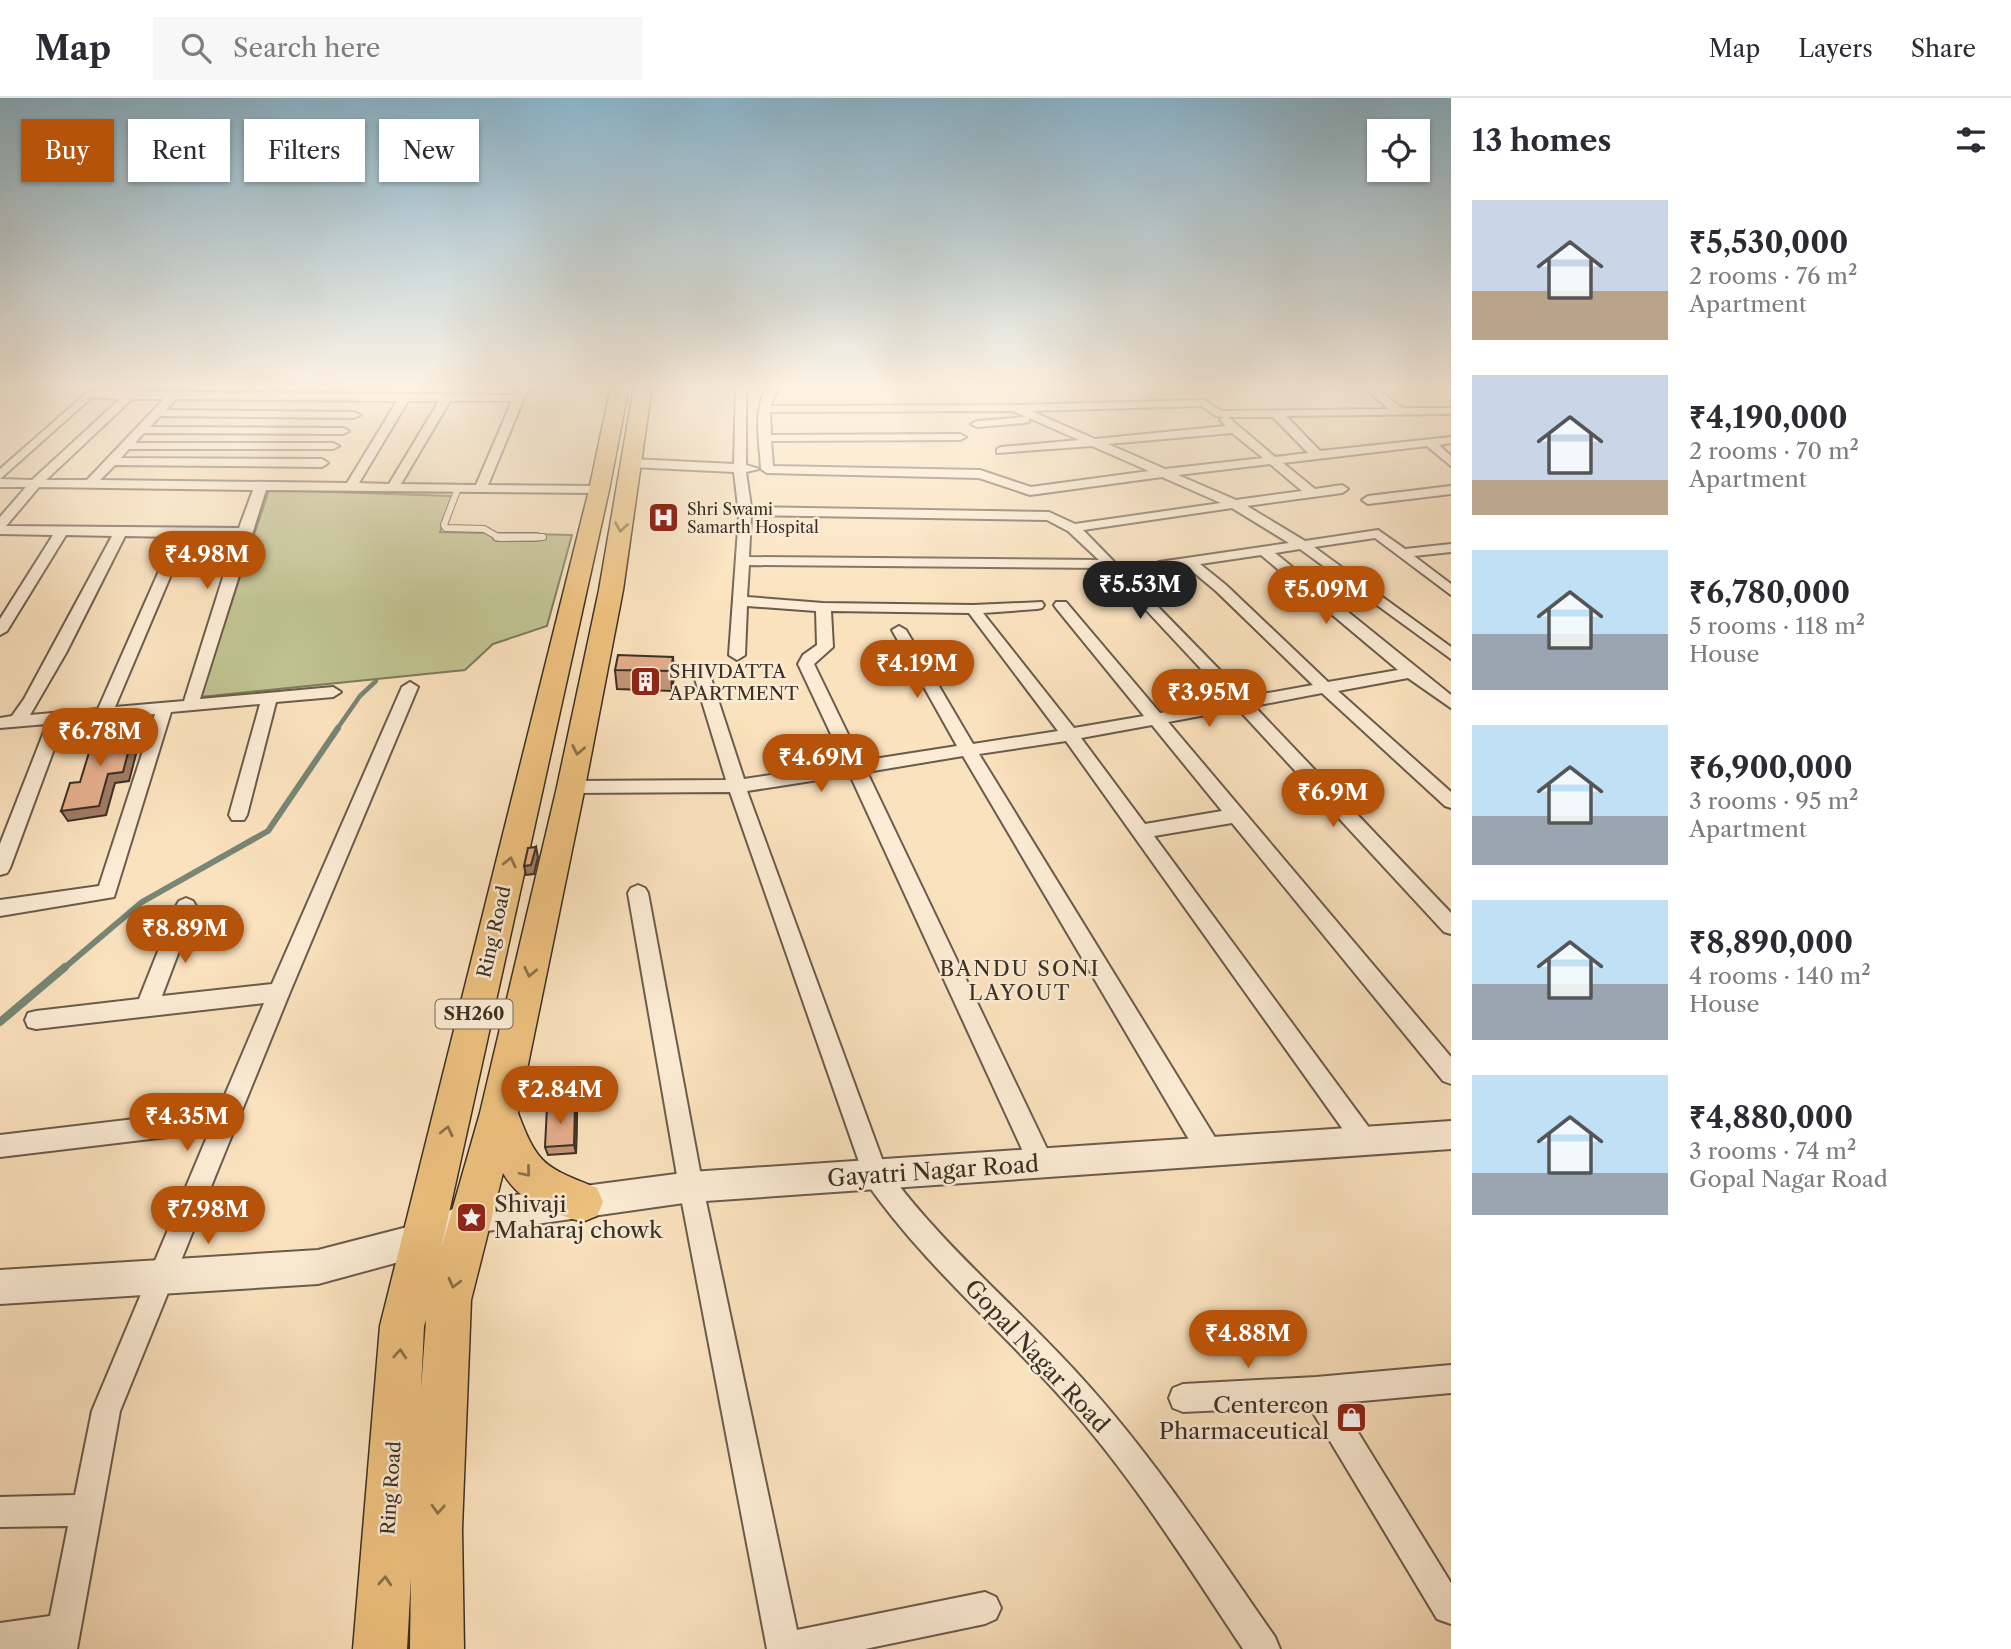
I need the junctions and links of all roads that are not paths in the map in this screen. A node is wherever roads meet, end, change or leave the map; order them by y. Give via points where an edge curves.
1 (18, 458) edge
2 (62, 458) edge
3 (114, 458) edge
4 (325, 458) edge
5 (368, 458) edge
6 (410, 458) edge
7 (493, 458) edge
8 (605, 458) edge
9 (633, 458) edge
10 (752, 458) edge
11 (757, 458) edge
12 (1129, 458) edge
13 (1284, 458) edge
14 (1272, 460) junction
15 (111, 461) junction
16 (322, 463) junction
17 (632, 463) junction
18 (754, 469) junction
19 (1162, 473) junction
20 (0, 475) edge
21 (0, 483) edge
22 (35, 484) junction
23 (88, 486) junction
24 (261, 486) junction
25 (305, 487) junction
26 (351, 487) junction
27 (393, 487) junction
28 (458, 488) junction
29 (481, 488) junction
30 (1342, 489) dead end
31 (599, 490) junction
32 (1451, 490) edge
33 (1312, 493) junction
34 (1368, 500) dead end
35 (1232, 503) junction
36 (744, 511) junction
37 (0, 525) edge
38 (1073, 528) junction
39 (0, 530) edge
40 (61, 532) junction
41 (121, 532) junction
42 (244, 532) junction
43 (182, 533) junction
44 (543, 537) dead end
45 (1304, 546) junction
46 (1451, 548) edge
47 (1264, 551) junction
48 (1401, 553) junction
49 (742, 561) junction
50 (1189, 562) junction
51 (1111, 564) junction
52 (1159, 566) dead end
53 (1451, 591) edge
54 (740, 601) junction
55 (1037, 605) dead end
56 (1060, 605) dead end
57 (823, 607) junction
58 (973, 609) junction
59 (0, 631) edge
60 (900, 631) dead end
61 (1451, 654) edge
62 (737, 655) dead end
63 (700, 669) dead end
64 (1411, 673) junction
65 (410, 687) dead end
66 (1324, 687) junction
67 (333, 692) dead end
68 (269, 699) junction
69 (1451, 703) edge
70 (1243, 705) junction
71 (190, 707) junction
72 (164, 709) junction
73 (103, 715) junction
74 (1153, 718) junction
75 (57, 719) junction
76 (17, 722) junction
77 (0, 723) edge
78 (1071, 736) junction
79 (968, 750) junction
80 (856, 768) junction
81 (737, 786) junction
82 (571, 787) junction
83 (1451, 802) edge
84 (239, 815) dead end
85 (1234, 816) junction
86 (1140, 832) junction
87 (0, 868) edge
88 (638, 893) dead end
89 (186, 906) dead end
90 (0, 908) edge
91 (1451, 926) edge
92 (279, 992) junction
93 (146, 1009) junction
94 (37, 1020) dead end
95 (1451, 1074) edge
96 (499, 1113) junction
97 (226, 1119) junction
98 (1451, 1135) edge
99 (1365, 1141) junction
100 (0, 1146) edge
101 (1210, 1152) junction
102 (1041, 1163) junction
103 (875, 1174) junction
104 (691, 1187) junction
105 (582, 1202) junction
106 (471, 1217) junction
107 (421, 1240) junction
108 (160, 1277) junction
109 (0, 1287) edge
110 (1451, 1380) edge
111 (1316, 1391) junction
112 (1183, 1398) dead end
113 (86, 1510) junction
114 (0, 1512) edge
115 (985, 1608) dead end
116 (1451, 1608) edge
117 (0, 1639) edge
118 (62, 1639) edge
119 (380, 1649) edge
120 (437, 1649) edge
121 (784, 1649) edge
122 (1263, 1649) edge

1 - 20 street
2 - 22 street
3 - 15 street
4 - 16 street
5 - 26 street
6 - 27 street
7 - 29 street
8 - 31 main road, Ring Road / SH260
9 - 17 main road, SH260
10 - 18 street
11 - 18 street
12 - 19 street
13 - 14 street
14 - 19 street
14 - 33 street
15 - 16 street
15 - 23 street
16 - 25 street
17 - 18 street
17 -> 82 main road, SH260
18 - 19 street via 980,474 1030,491
18 - 36 street
19 - 35 street
21 - 22 street
22 - 23 street
22 - 37 street
23 - 24 street
24 - 25 street
24 - 42 street
25 - 26 street
26 - 27 street
27 - 28 street
28 - 29 street
28 - 44 lane via 446,528 484,529 500,538
29 - 31 street
30 - 33 street
107 -> 31 main road, Ring Road / SH260
32 - 34 street
33 - 35 street
35 - 38 street
35 - 45 street
36 - 38 street via 1049,516
36 - 49 street
38 - 51 street
39 - 40 street
40 - 41 street
40 - 59 street
41 - 43 street
41 - 76 street via 42,686
42 - 43 street
42 - 71 street
43 - 73 street
45 - 47 street
45 - 48 street via 1378,534
45 - 61 street
46 - 48 street
47 - 50 street
47 - 64 street
48 - 53 street
49 - 51 street
49 - 54 street
50 - 52 street
50 - 66 street
51 - 70 street
54 - 57 street
54 - 62 street
55 - 58 street
56 - 74 street
57 - 58 street
57 - 80 street via 825,647 808,657 806,664
58 - 78 street
60 - 79 street
63 - 81 street, Gopal Nagar Road
64 - 66 street
64 - 69 street
65 - 92 street
66 - 70 street
66 - 83 street
67 - 68 street
68 - 71 street
68 - 84 street
70 - 74 street
70 - 91 street
71 - 72 street
72 - 73 street
72 - 90 street via 107,892
73 - 75 street
74 - 78 street
74 - 85 street
75 - 76 street
75 - 87 street
76 - 77 street
78 - 79 street
78 - 86 street
79 - 80 street
79 - 101 street
80 - 81 street
80 - 102 street
81 - 82 street
81 - 103 street, Gopal Nagar Road
82 -> 96 main road, SH260
85 - 86 street
85 - 95 street
86 - 99 street
88 - 104 street
89 - 93 street
92 - 93 street
92 - 97 street
93 - 94 street
96 -> 105 main road via 524,1174 550,1193
96 - 106 main road, SH260
97 - 100 street
97 - 108 street
98 - 99 street, Gayatri Nagar Road
99 - 101 street, Gayatri Nagar Road
101 - 102 street, Gayatri Nagar Road
102 - 103 street, Gayatri Nagar Road
103 - 104 street, Gayatri Nagar Road
103 - 122 street, Gopal Nagar Road via 900,1212 1077,1393 1156,1493
104 - 105 street, Gayatri Nagar Road
104 - 121 street
105 - 106 street, Gayatri Nagar Road
106 - 107 street, Gayatri Nagar Road
106 -> 120 main road, SH260 via 449,1300 437,1529
107 - 108 street, Gayatri Nagar Road via 318,1267
119 -> 107 main road, Ring Road / SH260 via 402,1326
108 - 109 street, Gayatri Nagar Road
108 - 113 street via 106,1411
110 - 111 street
111 - 112 street
111 - 116 street
113 - 114 street
113 - 118 street
115 - 121 street
117 - 118 street

